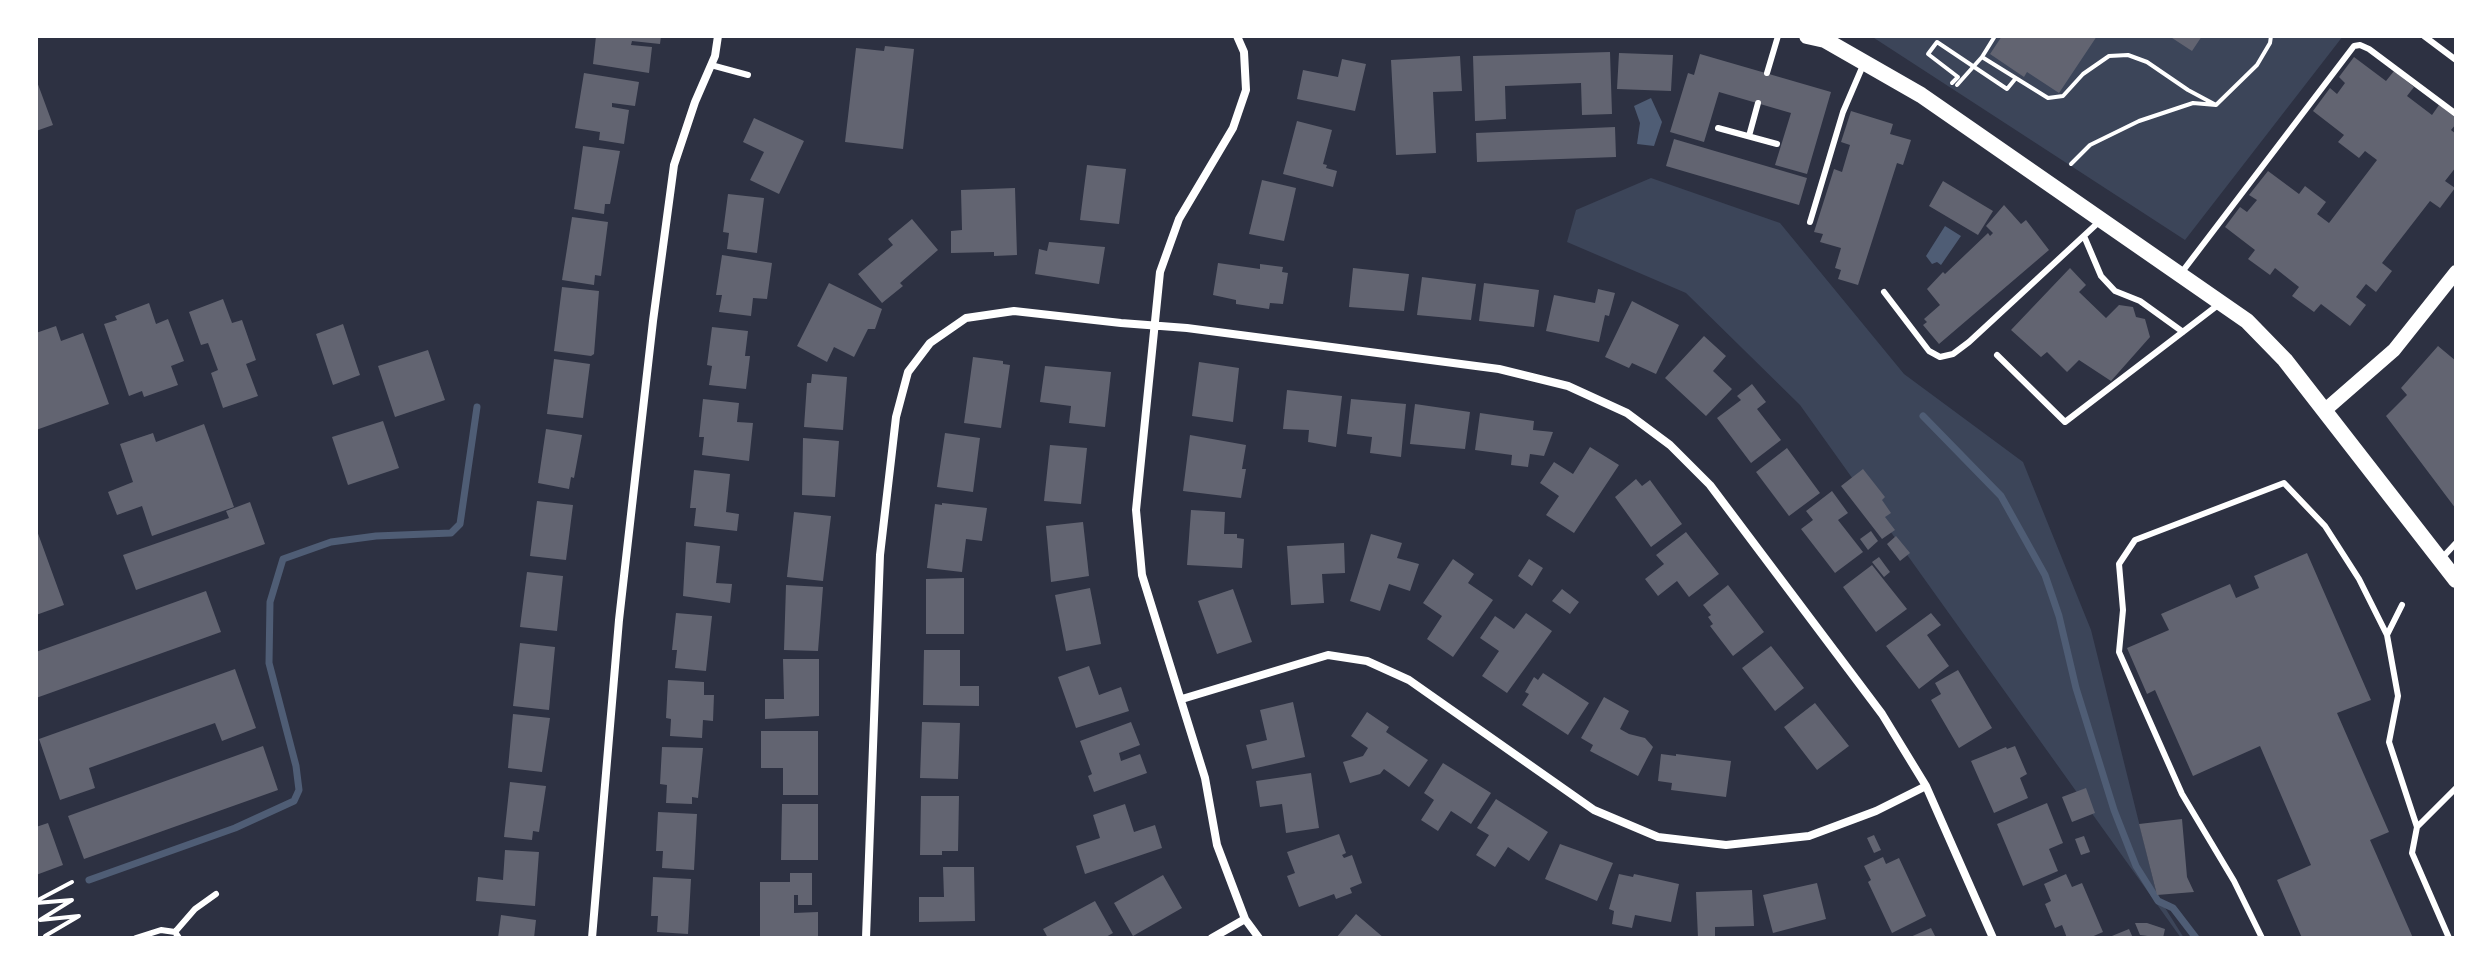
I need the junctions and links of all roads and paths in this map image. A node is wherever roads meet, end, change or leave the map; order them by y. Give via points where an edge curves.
1 (718, 36) edge
2 (1237, 36) edge
3 (1778, 36) edge
4 (1807, 36) edge
5 (1995, 36) edge
6 (2271, 36) edge
7 (2424, 36) edge
8 (1982, 57) junction
9 (2456, 60) edge
10 (1864, 63) junction
11 (711, 65) junction
12 (1972, 68) junction
13 (1767, 73) dead end
14 (748, 75) dead end
15 (2016, 78) junction
16 (1758, 103) dead end
17 (2216, 105) junction
18 (2456, 114) edge
19 (1718, 128) dead end
20 (1749, 136) junction
21 (1777, 144) dead end
22 (2071, 164) dead end
23 (2101, 220) junction
24 (1810, 222) dead end
25 (2084, 236) junction
26 (2456, 272) edge
27 (2180, 275) junction
28 (1884, 292) dead end
29 (2221, 303) junction
30 (1156, 327) junction
31 (2183, 332) junction
32 (1997, 355) dead end
33 (2324, 411) junction
34 (2456, 543) edge
35 (2441, 561) junction
36 (2456, 580) edge
37 (2402, 605) dead end
38 (2387, 635) junction
39 (1182, 699) junction
40 (1926, 786) junction
41 (2456, 788) edge
42 (2417, 827) junction
43 (72, 882) dead end
44 (216, 894) dead end
45 (36, 902) edge
46 (1245, 919) junction
47 (177, 935) edge
48 (46, 938) edge
49 (136, 938) edge
50 (592, 938) edge
51 (866, 938) edge
52 (1212, 938) edge
53 (1259, 938) edge
54 (1993, 938) edge
55 (2262, 938) edge
56 (2449, 938) edge

1 - 11 street
2 - 30 street via 1244,52 1246,90 1233,128 1179,219 1160,272
3 - 13 lane
4 - 10 main road via 1825,40
5 - 8 path
6 - 17 path via 2257,65
7 - 9 lane
8 - 12 path
8 - 15 path
10 - 23 main road via 1921,95
10 - 24 lane via 1843,112
11 - 14 lane
11 - 50 street via 674,165 619,620
12 - 12 path via 1954,84 1958,77 1928,54 1937,42
12 - 15 path via 2007,89
15 - 17 path via 2048,98 2063,96 2097,63 2128,55
16 - 20 lane
17 - 22 path via 2193,103 2139,121 2090,145
18 - 27 lane via 2369,49 2354,46
19 - 20 lane
20 - 21 lane
23 - 25 lane
23 - 27 main road
25 - 28 lane via 1953,354 1940,357 1929,351
25 - 31 lane via 2101,276 2115,291 2140,301
26 - 33 street via 2394,350
27 - 29 main road
29 - 31 lane
29 - 33 main road via 2285,360
30 - 39 street via 1136,510 1142,575
30 - 40 street via 1499,369 1568,386 1627,413 1670,445 1710,485 1882,714
30 - 51 street via 1014,311 966,318 930,343 908,372 896,417 880,555
31 - 32 lane via 2065,422
33 - 35 main road
34 - 35 lane
35 - 36 main road
37 - 38 lane
38 - 42 lane via 2398,696 2389,742
38 - 55 lane via 2325,526 2284,483 2135,540 2119,564 2119,652 2182,794
39 - 40 street via 1328,655 1367,661 1409,680 1594,810 1658,837 1726,845 1809,836
39 - 46 street via 1217,845
40 - 54 street
41 - 42 lane
42 - 56 lane via 2412,853
43 - 45 path
44 - 47 lane via 195,909
45 - 48 path via 72,900 40,920 79,916
46 - 52 street
46 - 53 street
47 - 49 lane via 161,930

